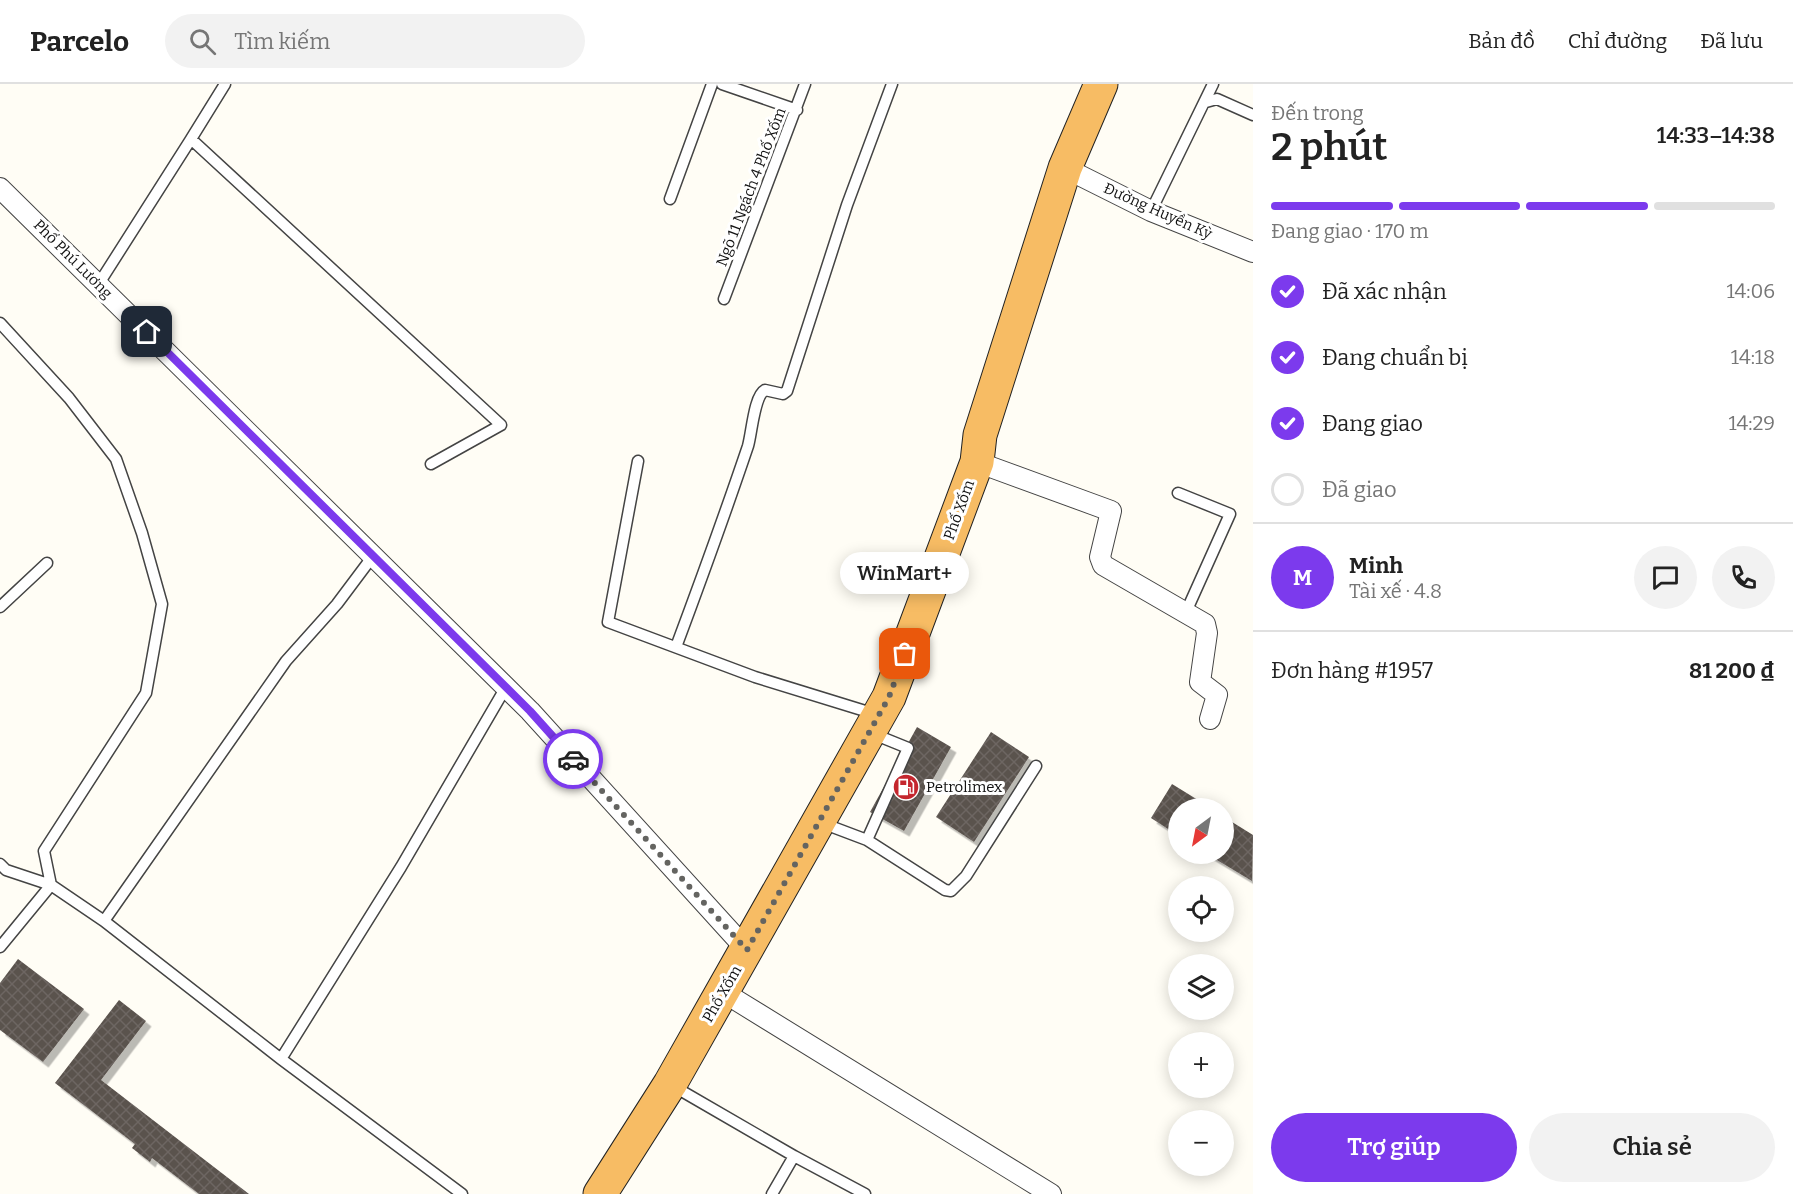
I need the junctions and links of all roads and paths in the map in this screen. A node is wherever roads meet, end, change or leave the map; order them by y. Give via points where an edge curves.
1 (225, 84) edge
2 (712, 84) edge
3 (722, 84) edge
4 (805, 84) edge
5 (892, 84) edge
6 (1214, 84) edge
7 (1096, 87) edge
8 (1206, 102) junction
9 (798, 110) junction
10 (1253, 115) edge
11 (191, 139) junction
12 (1065, 168) junction
13 (0, 188) edge
14 (670, 199) dead end
15 (1151, 211) junction
16 (1253, 252) edge
17 (98, 285) junction
18 (724, 299) dead end
19 (0, 323) edge
20 (638, 461) dead end
21 (977, 462) junction
22 (431, 464) dead end
23 (1178, 493) dead end
24 (373, 556) junction
25 (47, 562) dead end
26 (0, 607) edge
27 (1186, 612) junction
28 (676, 647) junction
29 (506, 687) junction
30 (1210, 719) dead end
31 (873, 724) junction
32 (1036, 766) dead end
33 (819, 822) junction
34 (867, 840) junction
35 (0, 864) edge
36 (51, 885) junction
37 (104, 921) junction
38 (0, 947) edge
39 (747, 950) junction
40 (723, 992) junction
41 (280, 1059) junction
42 (670, 1084) junction
43 (794, 1156) junction
44 (462, 1194) edge
45 (600, 1194) edge
46 (772, 1194) edge
47 (865, 1194) edge
48 (1051, 1194) edge

1 - 11 lane
2 - 14 lane
3 - 9 lane
4 - 9 lane, Ngõ 11 Ngách 4 Phố Xốm
5 - 28 lane via 847,205 787,391 783,394 765,390 758,397 752,433 729,507
6 - 8 lane
7 - 12 highway, Phố Xốm
8 - 10 lane via 1217,99
8 - 15 lane
9 - 18 lane, Ngõ 11 Ngách 4 Phố Xốm
11 - 17 lane
11 - 22 lane via 501,425
12 - 15 street, Đường Huyền Kỳ
12 - 21 highway, Phố Xốm via 980,435
13 - 17 street, Phố Phú Lương
15 - 16 street, Đường Huyền Kỳ
17 - 24 street, Phố Phú Lương
19 - 36 lane via 69,398 116,459 162,604 146,693 44,851
20 - 28 lane via 608,622
21 - 27 street via 1111,511 1100,557 1102,565
21 - 31 highway, Phố Xốm via 889,697
23 - 27 lane via 1230,514
24 - 29 street, Phố Phú Lương
24 - 37 lane via 286,661
25 - 26 lane
27 - 30 street via 1205,624 1200,678 1202,685 1217,694
28 - 31 lane
29 - 39 street, Phố Phú Lương
29 - 41 lane via 401,867
31 - 33 highway, Phố Xốm
31 - 34 lane via 908,748
32 - 34 lane via 956,889 945,890
33 - 34 lane
33 - 39 highway, Phố Xốm
35 - 36 lane via 6,870
36 - 37 lane
36 - 38 lane
37 - 41 lane
39 - 40 highway, Phố Xốm
40 - 42 highway, Phố Xốm
40 - 48 street
41 - 44 lane
42 - 43 lane
42 - 45 highway, Phố Xốm
43 - 46 lane
43 - 47 lane

